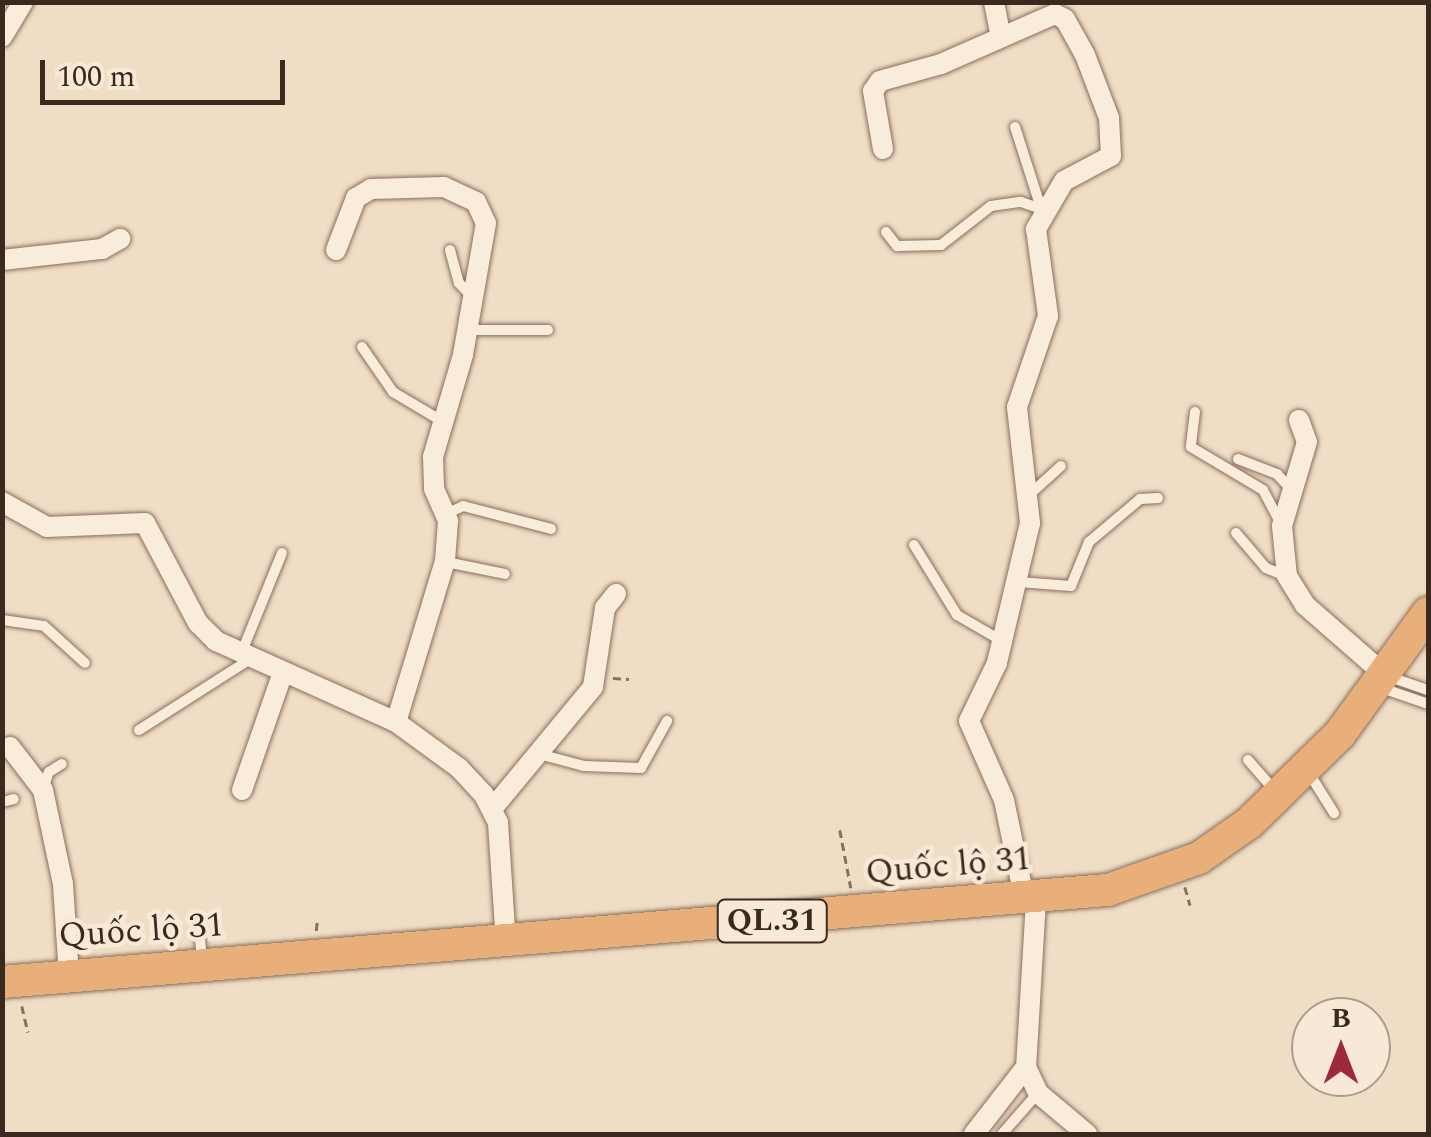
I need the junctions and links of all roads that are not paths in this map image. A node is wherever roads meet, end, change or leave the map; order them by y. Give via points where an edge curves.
1 (994, 2) edge
2 (24, 3) edge
3 (1060, 9) edge
4 (1000, 34) junction
5 (2, 38) edge
6 (1015, 128) dead end
7 (883, 149) dead end
8 (1042, 209) junction
9 (886, 232) dead end
10 (120, 239) dead end
11 (336, 250) dead end
12 (450, 250) dead end
13 (2, 260) edge
14 (474, 298) junction
15 (468, 330) junction
16 (548, 330) dead end
17 (362, 348) dead end
18 (1195, 412) dead end
19 (440, 420) junction
20 (1299, 420) dead end
21 (1238, 459) dead end
22 (1061, 466) dead end
23 (1292, 491) junction
24 (1028, 495) junction
25 (1158, 498) dead end
26 (2, 502) edge
27 (446, 514) junction
28 (1282, 526) junction
29 (552, 529) dead end
30 (1236, 534) dead end
31 (914, 545) dead end
32 (282, 553) dead end
33 (445, 561) junction
34 (505, 574) dead end
35 (1287, 576) junction
36 (1019, 582) junction
37 (616, 594) dead end
38 (1428, 613) edge
39 (2, 620) edge
40 (1002, 640) junction
41 (245, 658) junction
42 (85, 663) dead end
43 (282, 674) junction
44 (1382, 681) junction
45 (1428, 690) edge
46 (1428, 704) edge
47 (668, 721) dead end
48 (396, 722) junction
49 (140, 730) dead end
50 (10, 747) dead end
51 (538, 754) junction
52 (1248, 760) dead end
53 (62, 764) dead end
54 (1307, 770) junction
55 (43, 790) junction
56 (242, 790) dead end
57 (1279, 795) junction
58 (492, 809) junction
59 (1334, 813) dead end
60 (1030, 901) junction
61 (199, 930) dead end
62 (506, 942) junction
63 (202, 966) junction
64 (69, 976) junction
65 (2, 982) edge
66 (1026, 1066) junction
67 (1038, 1093) junction
68 (974, 1134) edge
69 (1002, 1134) edge
70 (1087, 1134) edge

1 - 4 street
2 - 5 street
3 - 4 street
3 - 8 street via 1098,83 1113,150 1077,169
4 - 7 street via 941,64 876,84
6 - 8 lane
8 - 9 lane via 1021,202 991,206 941,245 897,246
8 - 24 street via 1036,242 1048,316 1018,408
10 - 13 street via 102,248
11 - 14 street via 362,192 444,188 483,210
12 - 14 lane via 459,282
14 - 15 street
15 - 16 lane
15 - 19 street
17 - 19 lane via 393,392
18 - 28 lane via 1190,447 1263,490
19 - 27 street via 432,480
20 - 23 street via 1306,450
21 - 23 lane via 1277,474
22 - 24 lane
23 - 28 street
24 - 36 street
25 - 36 lane via 1140,499 1089,542 1071,586
26 - 41 street via 47,527 145,523 198,623
27 - 29 lane via 463,506
27 - 33 street
28 - 35 street
30 - 35 lane via 1266,568
31 - 40 lane via 957,615
32 - 41 lane
33 - 34 lane
33 - 48 street
35 - 44 street via 1304,605
36 - 40 street
37 - 51 street via 605,608 593,687
38 - 44 highway, Quốc lộ 31 / QL.31
39 - 42 lane via 44,626
40 - 60 street via 992,678 971,712 970,733 1004,800
41 - 43 street
41 - 49 lane
43 - 48 street
43 - 56 street
44 - 45 lane
44 - 46 lane
44 - 54 highway, Quốc lộ 31 / QL.31
47 - 51 lane via 641,768 584,766
48 - 58 street via 460,768
50 - 55 street
51 - 58 street
52 - 57 lane
53 - 55 lane via 49,772
54 - 57 highway, Quốc lộ 31 / QL.31
54 - 59 lane
55 - 64 street via 63,884
57 - 60 highway, Quốc lộ 31 / QL.31 via 1189,862 1108,890
58 - 62 street
60 - 62 highway, Quốc lộ 31 / QL.31
60 - 66 street
61 - 63 lane
62 - 63 highway, Quốc lộ 31 / QL.31
63 - 64 highway, Quốc lộ 31 / QL.31
64 - 65 highway, Quốc lộ 31 / QL.31
66 - 67 street
66 - 68 street
67 - 69 lane
67 - 70 street

